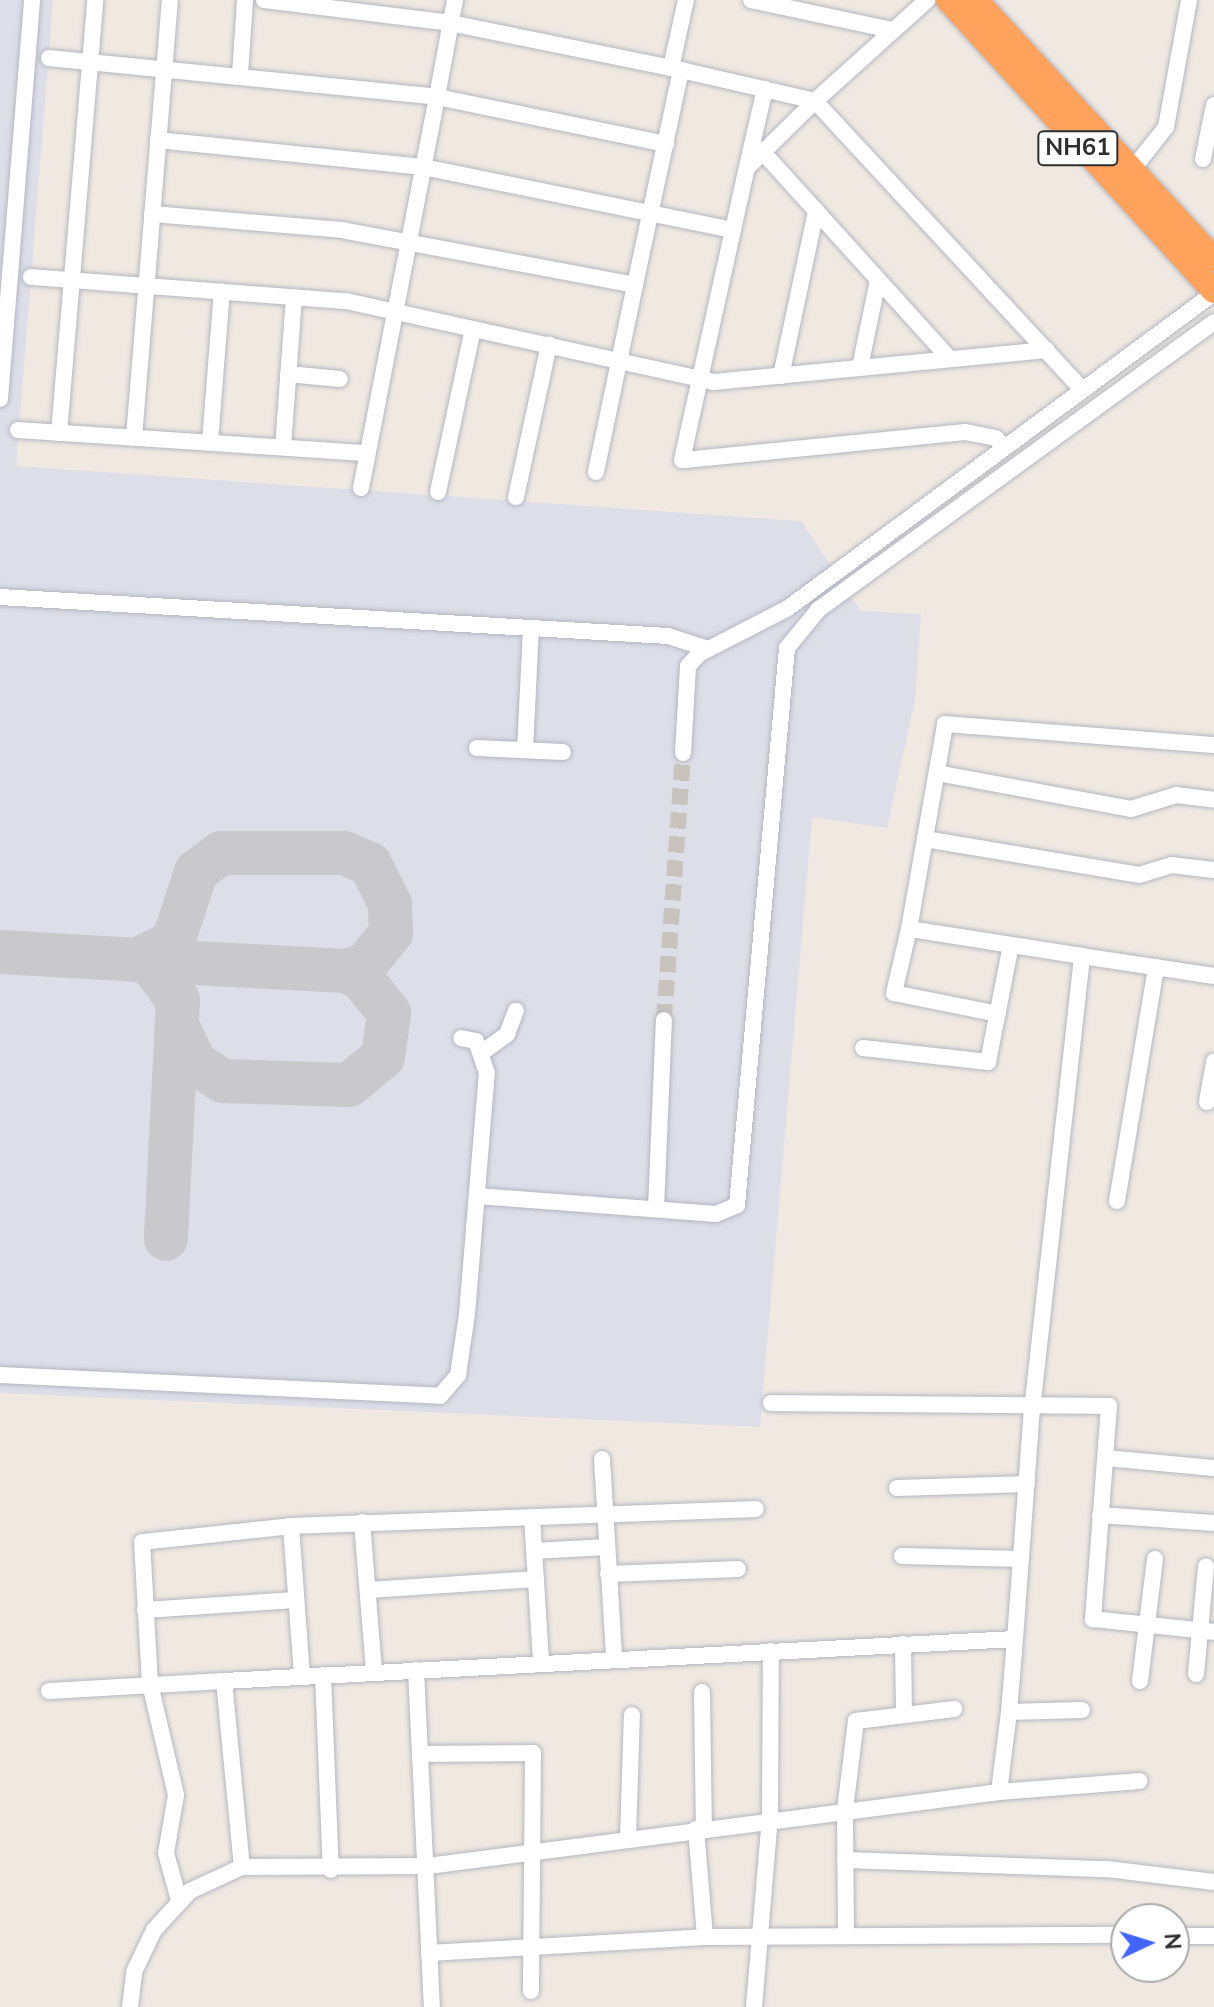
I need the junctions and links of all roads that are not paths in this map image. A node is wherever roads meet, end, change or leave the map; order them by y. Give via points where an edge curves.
1 (32, 0) edge
2 (95, 0) edge
3 (170, 0) edge
4 (245, 0) edge
5 (264, 0) edge
6 (455, 0) edge
7 (686, 0) edge
8 (751, 0) edge
9 (927, 0) edge
10 (948, 0) edge
11 (976, 0) edge
12 (1189, 0) edge
13 (450, 23) junction
14 (892, 30) junction
15 (49, 58) dead end
16 (89, 62) junction
17 (164, 68) junction
18 (676, 69) junction
19 (240, 74) junction
20 (765, 89) junction
21 (437, 97) junction
22 (815, 101) junction
23 (1214, 105) edge
24 (158, 140) junction
25 (666, 144) junction
26 (761, 150) junction
27 (1203, 159) dead end
28 (423, 167) junction
29 (747, 168) junction
30 (1132, 170) junction
31 (816, 211) junction
32 (651, 213) junction
33 (152, 214) junction
34 (732, 230) junction
35 (407, 240) junction
36 (1197, 243) edge
37 (1214, 259) edge
38 (31, 277) dead end
39 (72, 280) junction
40 (878, 280) junction
41 (635, 285) junction
42 (146, 286) junction
43 (222, 291) junction
44 (1214, 292) edge
45 (294, 297) junction
46 (395, 312) junction
47 (1214, 322) edge
48 (473, 329) junction
49 (549, 345) junction
50 (1046, 350) junction
51 (949, 358) junction
52 (620, 359) junction
53 (860, 367) junction
54 (288, 374) junction
55 (781, 376) junction
56 (699, 378) junction
57 (340, 379) dead end
58 (1082, 389) junction
59 (0, 399) edge
60 (18, 430) dead end
61 (59, 433) junction
62 (134, 437) junction
63 (210, 442) junction
64 (283, 447) junction
65 (1003, 447) junction
66 (367, 453) junction
67 (596, 472) dead end
68 (361, 488) dead end
69 (438, 492) dead end
70 (516, 497) dead end
71 (859, 553) junction
72 (872, 570) junction
73 (0, 597) edge
74 (782, 613) junction
75 (531, 628) junction
76 (796, 632) junction
77 (708, 649) junction
78 (1214, 745) edge
79 (477, 748) dead end
80 (525, 750) junction
81 (563, 752) dead end
82 (683, 753) tunnel mouth
83 (937, 773) junction
84 (1214, 800) edge
85 (925, 839) junction
86 (1214, 870) edge
87 (909, 929) junction
88 (1011, 945) junction
89 (1082, 956) junction
90 (1156, 967) junction
91 (1214, 976) edge
92 (516, 1011) dead end
93 (998, 1014) junction
94 (664, 1020) tunnel mouth
95 (461, 1038) dead end
96 (863, 1048) dead end
97 (484, 1051) junction
98 (1214, 1062) edge
99 (1207, 1102) dead end
100 (477, 1196) junction
101 (1117, 1201) dead end
102 (656, 1209) junction
103 (0, 1375) edge
104 (1033, 1402) junction
105 (771, 1403) dead end
106 (1106, 1458) junction
107 (602, 1459) dead end
108 (1214, 1468) edge
109 (1027, 1484) junction
110 (897, 1488) dead end
111 (756, 1509) dead end
112 (1100, 1515) junction
113 (603, 1516) junction
114 (532, 1518) junction
115 (362, 1522) junction
116 (1214, 1523) edge
117 (291, 1526) junction
118 (606, 1547) junction
119 (534, 1551) junction
120 (902, 1556) dead end
121 (1021, 1559) junction
122 (1155, 1559) dead end
123 (1206, 1566) dead end
124 (738, 1569) dead end
125 (608, 1574) junction
126 (536, 1579) junction
127 (369, 1590) junction
128 (295, 1600) junction
129 (145, 1610) junction
130 (1146, 1627) junction
131 (1207, 1632) edge
132 (1015, 1639) junction
133 (903, 1644) junction
134 (771, 1651) junction
135 (614, 1658) junction
136 (541, 1662) junction
137 (416, 1670) junction
138 (374, 1672) junction
139 (1196, 1674) dead end
140 (323, 1675) junction
141 (302, 1676) junction
142 (224, 1681) junction
143 (1140, 1681) dead end
144 (150, 1684) junction
145 (49, 1691) dead end
146 (702, 1692) dead end
147 (954, 1709) dead end
148 (1082, 1710) dead end
149 (904, 1712) junction
150 (1009, 1712) junction
151 (632, 1715) dead end
152 (421, 1754) junction
153 (1140, 1781) dead end
154 (999, 1792) junction
155 (845, 1810) junction
156 (770, 1818) junction
157 (700, 1828) junction
158 (628, 1839) junction
159 (537, 1851) junction
160 (845, 1860) junction
161 (428, 1866) junction
162 (242, 1867) junction
163 (331, 1870) junction
164 (1214, 1882) edge
165 (179, 1900) junction
166 (846, 1934) junction
167 (1110, 1935) edge
168 (1190, 1936) edge
169 (1214, 1936) edge
170 (705, 1937) junction
171 (764, 1937) junction
172 (532, 1950) junction
173 (429, 1953) junction
174 (531, 1991) dead end
175 (130, 2007) edge
176 (432, 2007) edge
177 (754, 2007) edge

1 - 59 street
2 - 16 street
3 - 17 street
4 - 19 street
5 - 13 street
6 - 13 street
7 - 18 street
8 - 14 street
9 - 14 street
10 - 36 highway, NH61
11 - 30 highway, NH61
12 - 30 street via 1166,127
13 - 18 street
13 - 21 street
14 - 22 street
15 - 16 street
16 - 17 street
16 - 39 street
17 - 19 street
17 - 24 street
18 - 20 street
18 - 25 street
19 - 21 street
20 - 22 street
20 - 29 street
21 - 25 street
21 - 28 street
22 - 26 street
22 - 50 street
23 - 27 street
24 - 28 street
24 - 33 street
25 - 32 street
26 - 29 street
26 - 31 street
28 - 32 street
28 - 35 street
29 - 34 street
30 - 36 highway, NH61
31 - 40 street
31 - 55 street
32 - 34 street
32 - 41 street
33 - 35 street
33 - 42 street
34 - 56 street
35 - 41 street
35 - 46 street
36 - 37 highway, NH61
36 - 44 highway, NH61
38 - 39 street
39 - 42 street
39 - 61 street
40 - 51 street
40 - 53 street
41 - 52 street
42 - 43 street
42 - 62 street
43 - 45 street
43 - 63 street
44 - 58 street
45 - 46 street
45 - 54 street
46 - 48 street
46 - 66 street
47 - 72 street
48 - 49 street
48 - 69 street
49 - 52 street
49 - 70 street
50 - 51 street
50 - 58 street
51 - 53 street
52 - 56 street
52 - 67 street
53 - 55 street
54 - 57 street
54 - 64 street
55 - 56 street
56 - 65 street via 682,460 965,432 996,438
58 - 65 street
60 - 61 street
61 - 62 street
62 - 63 street
63 - 64 street
64 - 66 street
65 - 71 street
66 - 68 street
71 - 72 street
71 - 74 street
72 - 76 street
73 - 75 street
74 - 76 street
74 - 77 street
75 - 77 street via 684,638
75 - 80 street
76 - 102 street via 784,668 742,1191 728,1212
77 - 82 street via 688,666
78 - 83 street via 945,724
79 - 80 street
80 - 81 street
83 - 84 street via 1131,809 1176,795
83 - 85 street
85 - 86 street via 1139,875 1171,865
85 - 87 street
87 - 88 street
87 - 93 street via 894,993
88 - 89 street
88 - 93 street
89 - 90 street
89 - 104 street
90 - 91 street
90 - 101 street
92 - 97 street via 507,1034
93 - 96 street via 985,1063
94 - 102 street
95 - 97 street
97 - 100 street
98 - 99 street
100 - 102 street
100 - 103 street via 458,1375 440,1396
104 - 105 street
104 - 106 street via 1109,1406
104 - 109 street
106 - 108 street
106 - 112 street
107 - 113 street
109 - 110 street
109 - 121 street
111 - 113 street
112 - 116 street
112 - 130 street via 1093,1619
113 - 114 street
113 - 118 street
114 - 115 street
114 - 119 street
115 - 117 street
115 - 127 street
117 - 128 street
117 - 129 street via 146,1539
118 - 119 street
118 - 125 street
119 - 126 street
120 - 121 street
121 - 132 street
122 - 130 street
123 - 131 street
124 - 125 street
125 - 135 street
126 - 127 street
126 - 136 street
127 - 138 street
128 - 129 street
128 - 141 street
129 - 144 street
130 - 131 street
130 - 143 street
131 - 139 street
132 - 133 street
132 - 150 street
133 - 134 street
133 - 149 street
134 - 135 street
134 - 156 street
135 - 136 street
136 - 137 street
137 - 138 street
137 - 152 street
138 - 140 street
140 - 141 street
140 - 163 street
141 - 142 street
142 - 144 street
142 - 162 street
144 - 145 street
144 - 165 street via 176,1795 166,1853
146 - 157 street
147 - 149 street
148 - 150 street
149 - 155 street via 856,1721
150 - 154 street
151 - 158 street
152 - 159 street via 533,1753
152 - 161 street
153 - 154 street
154 - 155 street
155 - 156 street
155 - 160 street
156 - 157 street
156 - 171 street
157 - 158 street
157 - 170 street
158 - 159 street
159 - 161 street
159 - 172 street
160 - 164 street via 1107,1869
160 - 166 street
161 - 163 street
161 - 173 street
162 - 163 street
162 - 165 street
165 - 175 street via 141,1956
166 - 167 street
166 - 171 street
168 - 169 street
170 - 171 street
170 - 172 street
171 - 177 street
172 - 173 street
172 - 174 street
173 - 176 street

